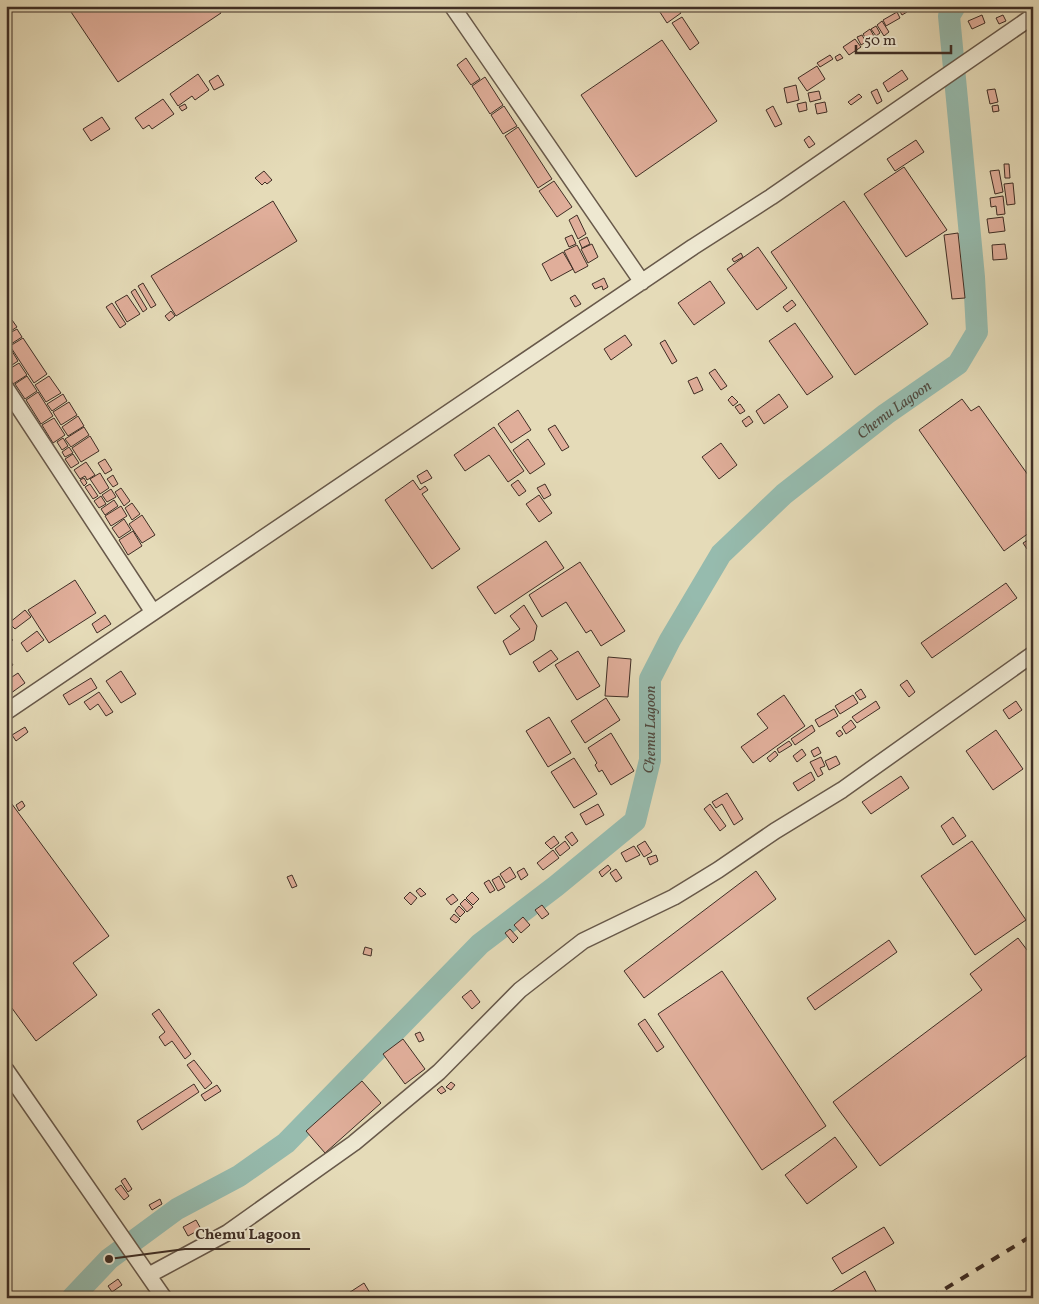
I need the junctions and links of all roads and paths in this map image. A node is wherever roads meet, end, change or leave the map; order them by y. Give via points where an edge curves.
1 (452, 6) edge
2 (1033, 16) edge
3 (642, 282) junction
4 (6, 388) edge
5 (153, 612) junction
6 (1033, 654) edge
7 (6, 712) edge
8 (6, 1070) edge
9 (149, 1275) junction
10 (164, 1298) edge

1 - 3 street
2 - 3 street
3 - 5 street
4 - 5 street
5 - 7 street
6 - 9 street via 842,790 775,830 718,870 674,897 583,941 520,990 438,1072 354,1142 227,1233
8 - 9 street
9 - 10 street

